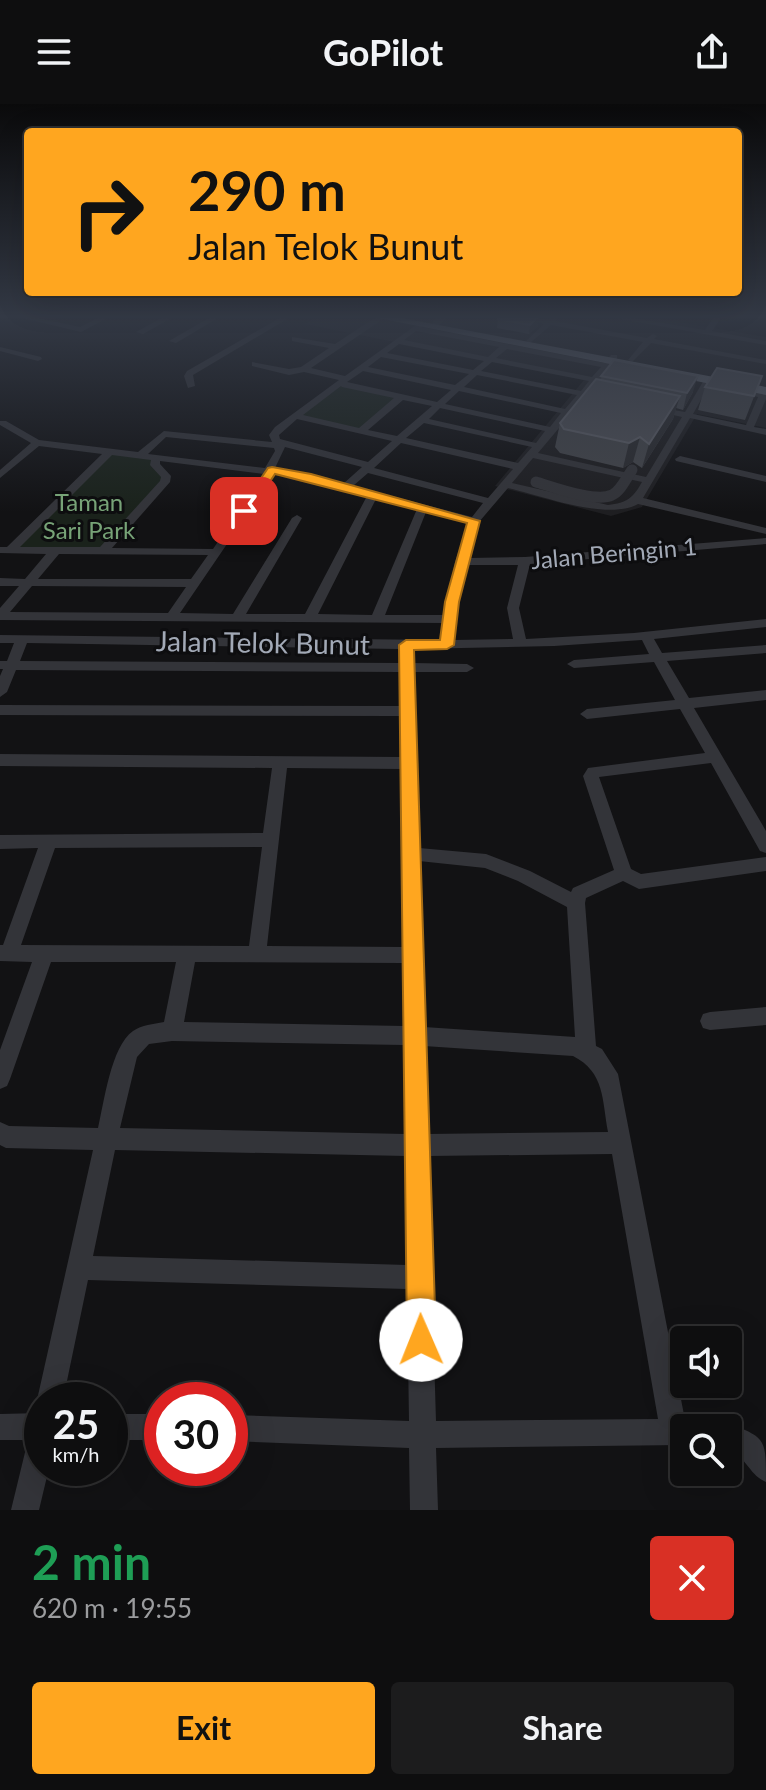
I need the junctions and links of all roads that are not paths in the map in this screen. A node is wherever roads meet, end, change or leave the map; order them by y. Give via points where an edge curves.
1 (594, 380) edge
2 (189, 381) edge
3 (345, 381) joint
4 (422, 381) edge
5 (465, 381) edge
6 (513, 381) edge
7 (689, 381) edge
8 (718, 381) edge
9 (705, 384) junction
10 (191, 386) dead end
11 (457, 388) junction
12 (765, 392) edge
13 (582, 394) junction
14 (401, 397) junction
15 (613, 400) edge
16 (439, 405) junction
17 (643, 406) edge
18 (762, 410) edge
19 (567, 412) junction
20 (295, 416) junction
21 (689, 416) junction
22 (422, 420) junction
23 (3, 423) dead end
24 (749, 428) junction
25 (552, 430) junction
26 (359, 432) junction
27 (766, 432) edge
28 (398, 440) junction
29 (37, 443) junction
30 (280, 444) junction
31 (534, 450) junction
32 (111, 451) junction
33 (141, 455) junction
34 (156, 456) junction
35 (680, 459) dead end
36 (368, 468) junction
37 (270, 470) junction
38 (632, 470) dead end
39 (0, 475) edge
40 (512, 476) junction
41 (766, 479) edge
42 (650, 481) junction
43 (346, 487) junction
44 (373, 494) junction
45 (490, 502) junction
46 (631, 503) junction
47 (423, 507) junction
48 (297, 518) dead end
49 (474, 521) junction
50 (766, 531) edge
51 (766, 541) edge
52 (4, 550) edge
53 (55, 551) junction
54 (102, 552) junction
55 (216, 552) junction
56 (525, 561) junction
57 (461, 562) junction
58 (0, 582) edge
59 (29, 582) junction
60 (195, 583) junction
61 (173, 615) junction
62 (0, 616) edge
63 (238, 616) junction
64 (310, 617) junction
65 (377, 618) junction
66 (451, 619) junction
67 (766, 623) edge
68 (646, 636) junction
69 (23, 638) junction
70 (0, 639) edge
71 (520, 643) junction
72 (406, 645) junction
73 (447, 645) junction
74 (766, 649) edge
75 (660, 658) junction
76 (574, 664) dead end
77 (6, 665) edge
78 (408, 667) junction
79 (467, 668) dead end
80 (0, 692) edge
81 (766, 695) edge
82 (686, 705) junction
83 (0, 710) edge
84 (409, 711) junction
85 (587, 714) dead end
86 (716, 757) junction
87 (0, 760) edge
88 (280, 762) junction
89 (410, 763) junction
90 (760, 825) edge
91 (271, 840) junction
92 (49, 841) junction
93 (0, 842) edge
94 (766, 846) edge
95 (413, 854) junction
96 (766, 864) edge
97 (624, 873) junction
98 (576, 903) junction
99 (4, 954) edge
100 (44, 954) junction
101 (187, 954) junction
102 (257, 955) junction
103 (414, 955) junction
104 (766, 1016) edge
105 (710, 1021) dead end
106 (172, 1031) junction
107 (415, 1036) junction
108 (586, 1049) junction
109 (0, 1079) edge
110 (0, 1133) edge
111 (105, 1138) junction
112 (622, 1143) junction
113 (417, 1145) junction
114 (78, 1268) junction
115 (420, 1277) junction
116 (54, 1382) edge
117 (675, 1414) edge
118 (24, 1426) edge
119 (0, 1427) edge
120 (248, 1429) edge
121 (670, 1432) edge
122 (423, 1435) junction
123 (742, 1441) edge
124 (766, 1468) edge
125 (31, 1486) edge
126 (25, 1510) edge
127 (424, 1510) edge

1 - 13 street
2 - 10 street
3 - 14 street
3 - 20 street
4 - 11 street
5 - 11 street
6 - 13 street
7 - 9 highway
8 - 12 highway
9 - 12 highway
9 - 21 street
11 - 16 street
11 - 19 street
12 - 18 street
13 - 15 street
13 - 19 street
14 - 16 street
14 - 26 street
16 - 22 street
16 - 25 street
17 - 21 street
18 - 24 street
19 - 25 street
20 - 26 street
20 - 30 street via 274,433
21 - 24 street
21 - 42 street
22 - 28 street
22 - 31 street
23 - 29 street
24 - 27 street
25 - 31 street
26 - 28 street
28 - 36 street
28 - 40 street
29 - 32 street
29 - 39 street
30 - 33 street via 164,434
30 - 36 street
30 - 37 street
31 - 40 street
31 - 42 street
32 - 33 street
32 - 52 street
33 - 34 street
34 - 37 street
34 - 54 street via 165,482
35 - 41 street
36 - 43 street
36 - 45 street
37 - 43 street
37 - 55 street
38 - 40 street, bridge via 609,496
40 - 45 street
40 - 46 street via 608,508
42 - 46 street
43 - 44 street
44 - 47 street
44 - 64 street
45 - 49 street
46 - 50 street
47 - 49 street
47 - 65 street
48 - 63 street
49 - 57 street
51 - 56 street, Jalan Beringin 1
52 - 53 street
53 - 54 street
53 - 59 street
54 - 55 street
55 - 60 street
56 - 57 street, Jalan Beringin 1
56 - 71 street via 513,608
57 - 66 street
58 - 59 street
59 - 60 street
59 - 62 street
60 - 61 street
61 - 62 street
61 - 63 street
63 - 64 street
64 - 65 street
65 - 66 street
66 - 73 street
67 - 68 street, Jalan Telok Bunut
68 - 71 street, Jalan Telok Bunut
68 - 75 street
69 - 70 street, Jalan Telok Bunut
69 - 72 street, Jalan Telok Bunut
69 - 77 street
71 - 73 street, Jalan Telok Bunut
72 - 73 street, Jalan Telok Bunut
72 - 78 street
74 - 75 street
75 - 76 street
75 - 82 street
77 - 78 street
77 - 80 street
78 - 79 street
78 - 84 street
81 - 82 street
82 - 85 street
82 - 86 street
83 - 84 street
84 - 89 street
86 - 90 street
86 - 97 street via 593,772
87 - 88 street
88 - 89 street
88 - 91 street
89 - 95 street
90 - 94 street
91 - 92 street
91 - 102 street
92 - 93 street
92 - 99 street
95 - 98 street via 486,861
95 - 103 street
96 - 97 street via 639,882
97 - 98 street via 579,893
98 - 108 street
99 - 100 street
100 - 101 street
100 - 109 street
101 - 102 street
101 - 106 street
102 - 103 street
103 - 107 street
104 - 105 street
106 - 107 street
106 - 111 street via 146,1033 128,1049
107 - 108 street
107 - 113 street
108 - 112 street via 608,1074
110 - 111 street
111 - 113 street
111 - 114 street
112 - 113 street
112 - 117 street
113 - 115 street
114 - 115 street
114 - 116 street
115 - 122 street
118 - 119 street
120 - 122 street
121 - 122 street
122 - 127 street
123 - 124 street
125 - 126 street

